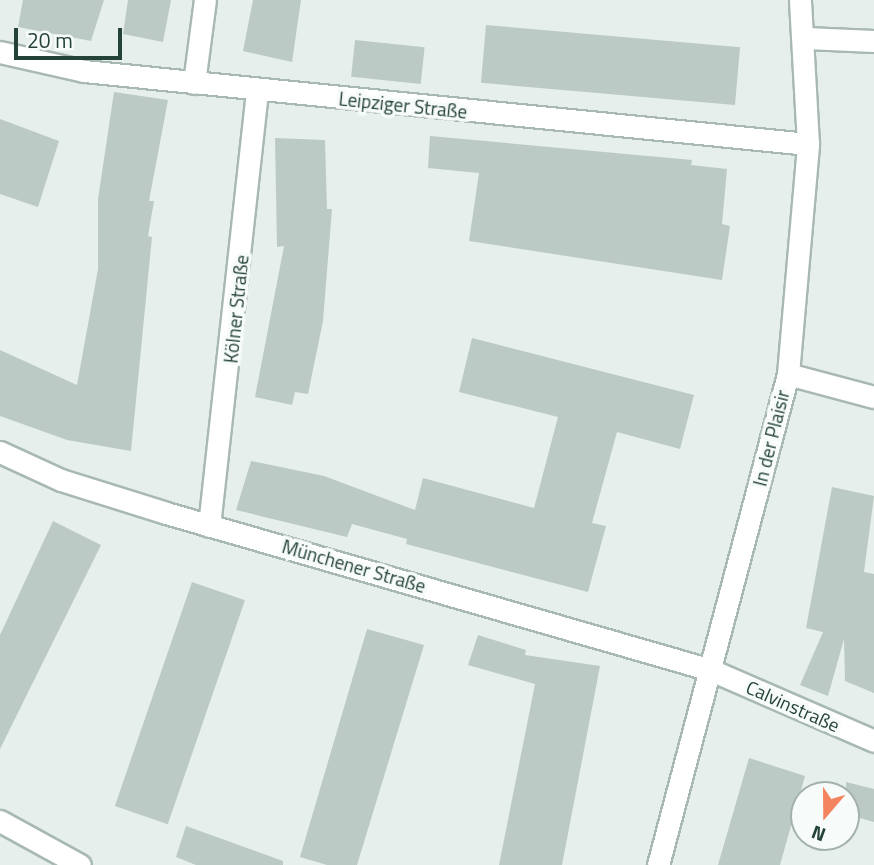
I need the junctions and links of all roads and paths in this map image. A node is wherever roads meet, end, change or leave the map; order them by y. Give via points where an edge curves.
1 (205, 0) edge
2 (800, 0) edge
3 (806, 38) junction
4 (874, 41) edge
5 (0, 52) edge
6 (194, 83) junction
7 (257, 90) junction
8 (808, 144) junction
9 (788, 374) junction
10 (874, 397) edge
11 (0, 452) edge
12 (209, 526) junction
13 (711, 670) junction
14 (874, 741) edge
15 (0, 821) edge
16 (80, 865) edge
17 (658, 865) edge

1 - 6 street
2 - 3 street, In der Plaisir
3 - 4 street
3 - 8 street, In der Plaisir
5 - 6 street, Leipziger Straße via 84,71
6 - 7 street, Leipziger Straße
7 - 8 street, Leipziger Straße
7 - 12 street, Kölner Straße
8 - 9 street, In der Plaisir
9 - 10 street
9 - 13 street, In der Plaisir
11 - 12 street, Münchener Straße via 61,480
12 - 13 street, Münchener Straße
13 - 14 street, Calvinstraße
13 - 17 street, In der Plaisir
15 - 16 street

